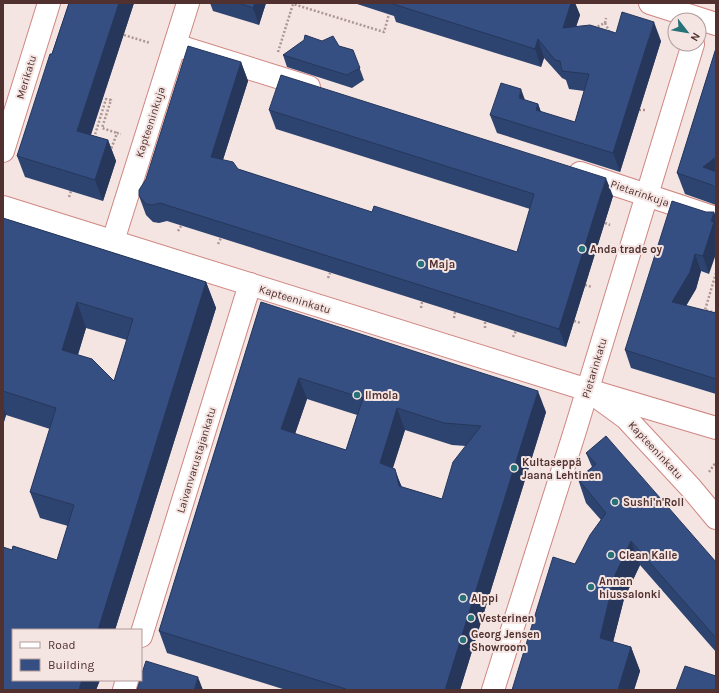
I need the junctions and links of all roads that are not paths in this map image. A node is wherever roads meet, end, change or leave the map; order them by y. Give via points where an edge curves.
1 (49, 3) edge
2 (188, 3) edge
3 (650, 3) edge
4 (683, 12) edge
5 (175, 45) junction
6 (691, 52) edge
7 (324, 92) edge
8 (3, 151) edge
9 (561, 167) edge
10 (647, 195) junction
11 (3, 207) edge
12 (716, 218) edge
13 (112, 242) junction
14 (250, 284) junction
15 (588, 390) junction
16 (716, 428) edge
17 (716, 518) edge
18 (142, 633) edge
19 (493, 690) edge

1 - 8 street, Merikatu
2 - 5 street, Kapteeninkuja
3 - 4 street
5 - 7 street
5 - 13 street, Kapteeninkuja
6 - 10 street, Pietarinkatu
9 - 10 street, Pietarinkuja
10 - 12 street, Pietarinkuja
10 - 15 street, Pietarinkatu
11 - 13 street, Kapteeninkatu
13 - 14 street, Kapteeninkatu
14 - 15 street, Kapteeninkatu
14 - 18 street, Laivanvarustajankatu
15 - 16 street, Kapteeninkatu
15 - 17 street, Kapteeninkatu via 626,418
15 - 19 street, Pietarinkatu

